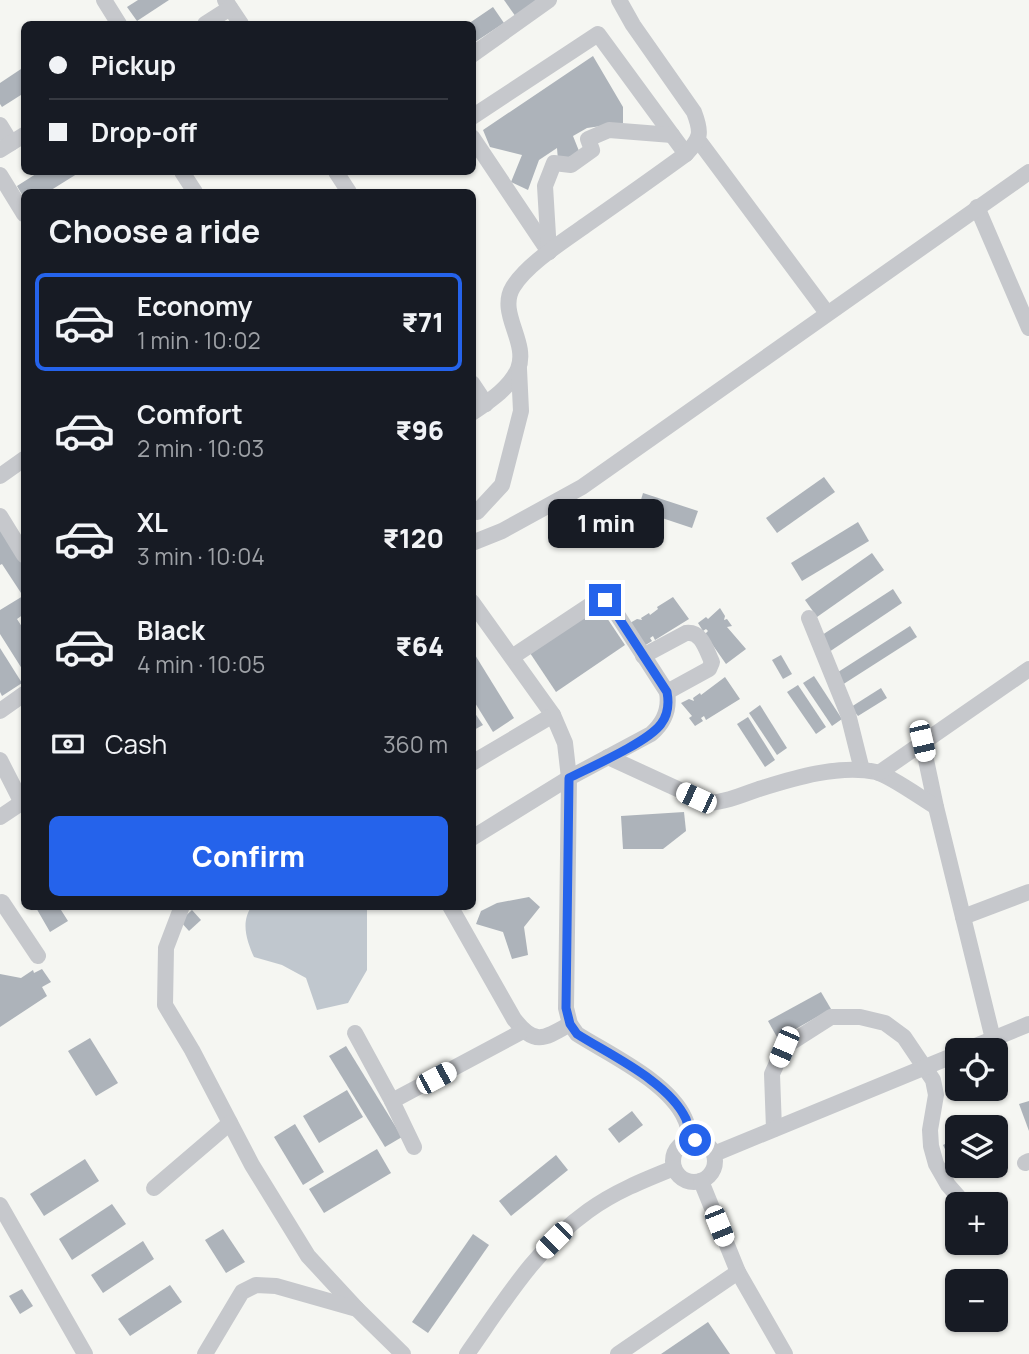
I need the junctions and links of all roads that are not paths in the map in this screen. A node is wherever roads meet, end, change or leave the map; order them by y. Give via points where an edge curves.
1 (104, 0) edge
2 (549, 0) edge
3 (619, 0) edge
4 (228, 4) edge
5 (117, 21) edge
6 (208, 21) edge
7 (239, 21) edge
8 (476, 52) edge
9 (476, 114) edge
10 (0, 125) edge
11 (672, 135) junction
12 (698, 141) junction
13 (12, 143) edge
14 (476, 143) edge
15 (686, 154) junction
16 (1029, 172) edge
17 (0, 175) edge
18 (977, 207) junction
19 (21, 209) edge
20 (549, 252) junction
21 (1025, 310) edge
22 (827, 313) junction
23 (1029, 328) edge
24 (519, 368) junction
25 (476, 389) edge
26 (486, 404) junction
27 (476, 410) edge
28 (21, 460) edge
29 (0, 476) edge
30 (476, 507) edge
31 (476, 510) edge
32 (0, 516) edge
33 (488, 536) junction
34 (476, 541) edge
35 (21, 550) edge
36 (476, 608) edge
37 (809, 618) dead end
38 (643, 656) junction
39 (512, 657) junction
40 (1029, 669) edge
41 (667, 692) junction
42 (21, 696) edge
43 (0, 711) edge
44 (553, 715) junction
45 (922, 741) junction
46 (608, 757) junction
47 (0, 760) edge
48 (476, 761) edge
49 (871, 771) junction
50 (569, 778) junction
51 (21, 798) edge
52 (21, 803) edge
53 (936, 807) junction
54 (0, 817) edge
55 (476, 836) edge
56 (1029, 892) edge
57 (1, 901) edge
58 (180, 910) edge
59 (452, 910) edge
60 (963, 917) junction
61 (38, 956) dead end
62 (570, 1024) junction
63 (1029, 1024) edge
64 (523, 1031) junction
65 (355, 1033) dead end
66 (993, 1038) edge
67 (995, 1038) edge
68 (945, 1059) edge
69 (923, 1068) junction
70 (392, 1101) junction
71 (230, 1123) junction
72 (774, 1129) junction
73 (691, 1140) junction
74 (414, 1147) dead end
75 (714, 1154) junction
76 (674, 1168) junction
77 (701, 1181) junction
78 (154, 1188) dead end
79 (955, 1192) edge
80 (0, 1205) edge
81 (738, 1272) junction
82 (357, 1309) junction
83 (783, 1353) edge
84 (85, 1354) edge
85 (205, 1354) edge
86 (403, 1354) edge
87 (467, 1354) edge
88 (618, 1354) edge

1 - 5 lane
2 - 8 lane
3 - 12 lane via 694,112 700,126
4 - 6 lane
4 - 7 lane
9 - 11 lane via 598,34
10 - 13 lane
11 - 15 lane
11 - 20 lane via 608,130 589,139 592,150 571,165 554,163 545,186
12 - 15 lane
12 - 22 lane
14 - 20 lane
15 - 20 lane
16 - 18 lane
17 - 19 lane
18 - 21 lane
18 - 22 lane
20 - 24 lane via 513,286 509,296 521,349
21 - 23 lane
22 - 33 lane via 582,486
24 - 26 lane via 511,382
24 - 30 lane via 521,411 502,485
25 - 26 lane
26 - 27 lane
28 - 29 lane
31 - 33 lane
32 - 35 lane
33 - 34 lane
36 - 39 lane
37 - 49 lane
38 - 39 lane via 611,606 598,600
38 - 41 lane
38 - 41 lane via 686,633 699,636 712,662 709,669
39 - 44 lane
40 - 45 lane
41 - 46 lane via 667,709 659,727
42 - 43 lane
44 - 48 lane
44 - 50 lane via 565,743
45 - 49 lane
45 - 53 lane
46 - 49 lane via 708,803 828,772
46 - 50 lane
47 - 51 lane
49 - 53 lane
50 - 55 lane
50 - 62 lane via 566,1008
52 - 54 lane
53 - 60 lane
56 - 60 lane
57 - 61 lane
58 - 71 lane via 166,948 165,1005
59 - 64 lane
60 - 66 lane
62 - 64 lane via 544,1038
62 - 73 lane via 577,1034 665,1092 685,1119
63 - 67 lane
64 - 70 lane
65 - 70 lane
68 - 69 lane
69 - 72 lane
69 - 72 lane via 904,1037 885,1023 831,1017 784,1047 772,1074
69 - 79 lane via 933,1080 936,1096 931,1146 936,1164
70 - 74 lane
71 - 78 lane
71 - 82 lane via 308,1256
72 - 75 lane
73 - 75 lane via 707,1144
73 - 76 lane via 675,1152
75 - 77 lane via 713,1170
76 - 77 lane via 685,1180
76 - 87 lane via 607,1198 570,1224 533,1261
77 - 81 lane
80 - 84 lane
81 - 83 lane
81 - 88 lane
82 - 85 lane via 276,1286 256,1285 242,1292
82 - 86 lane

